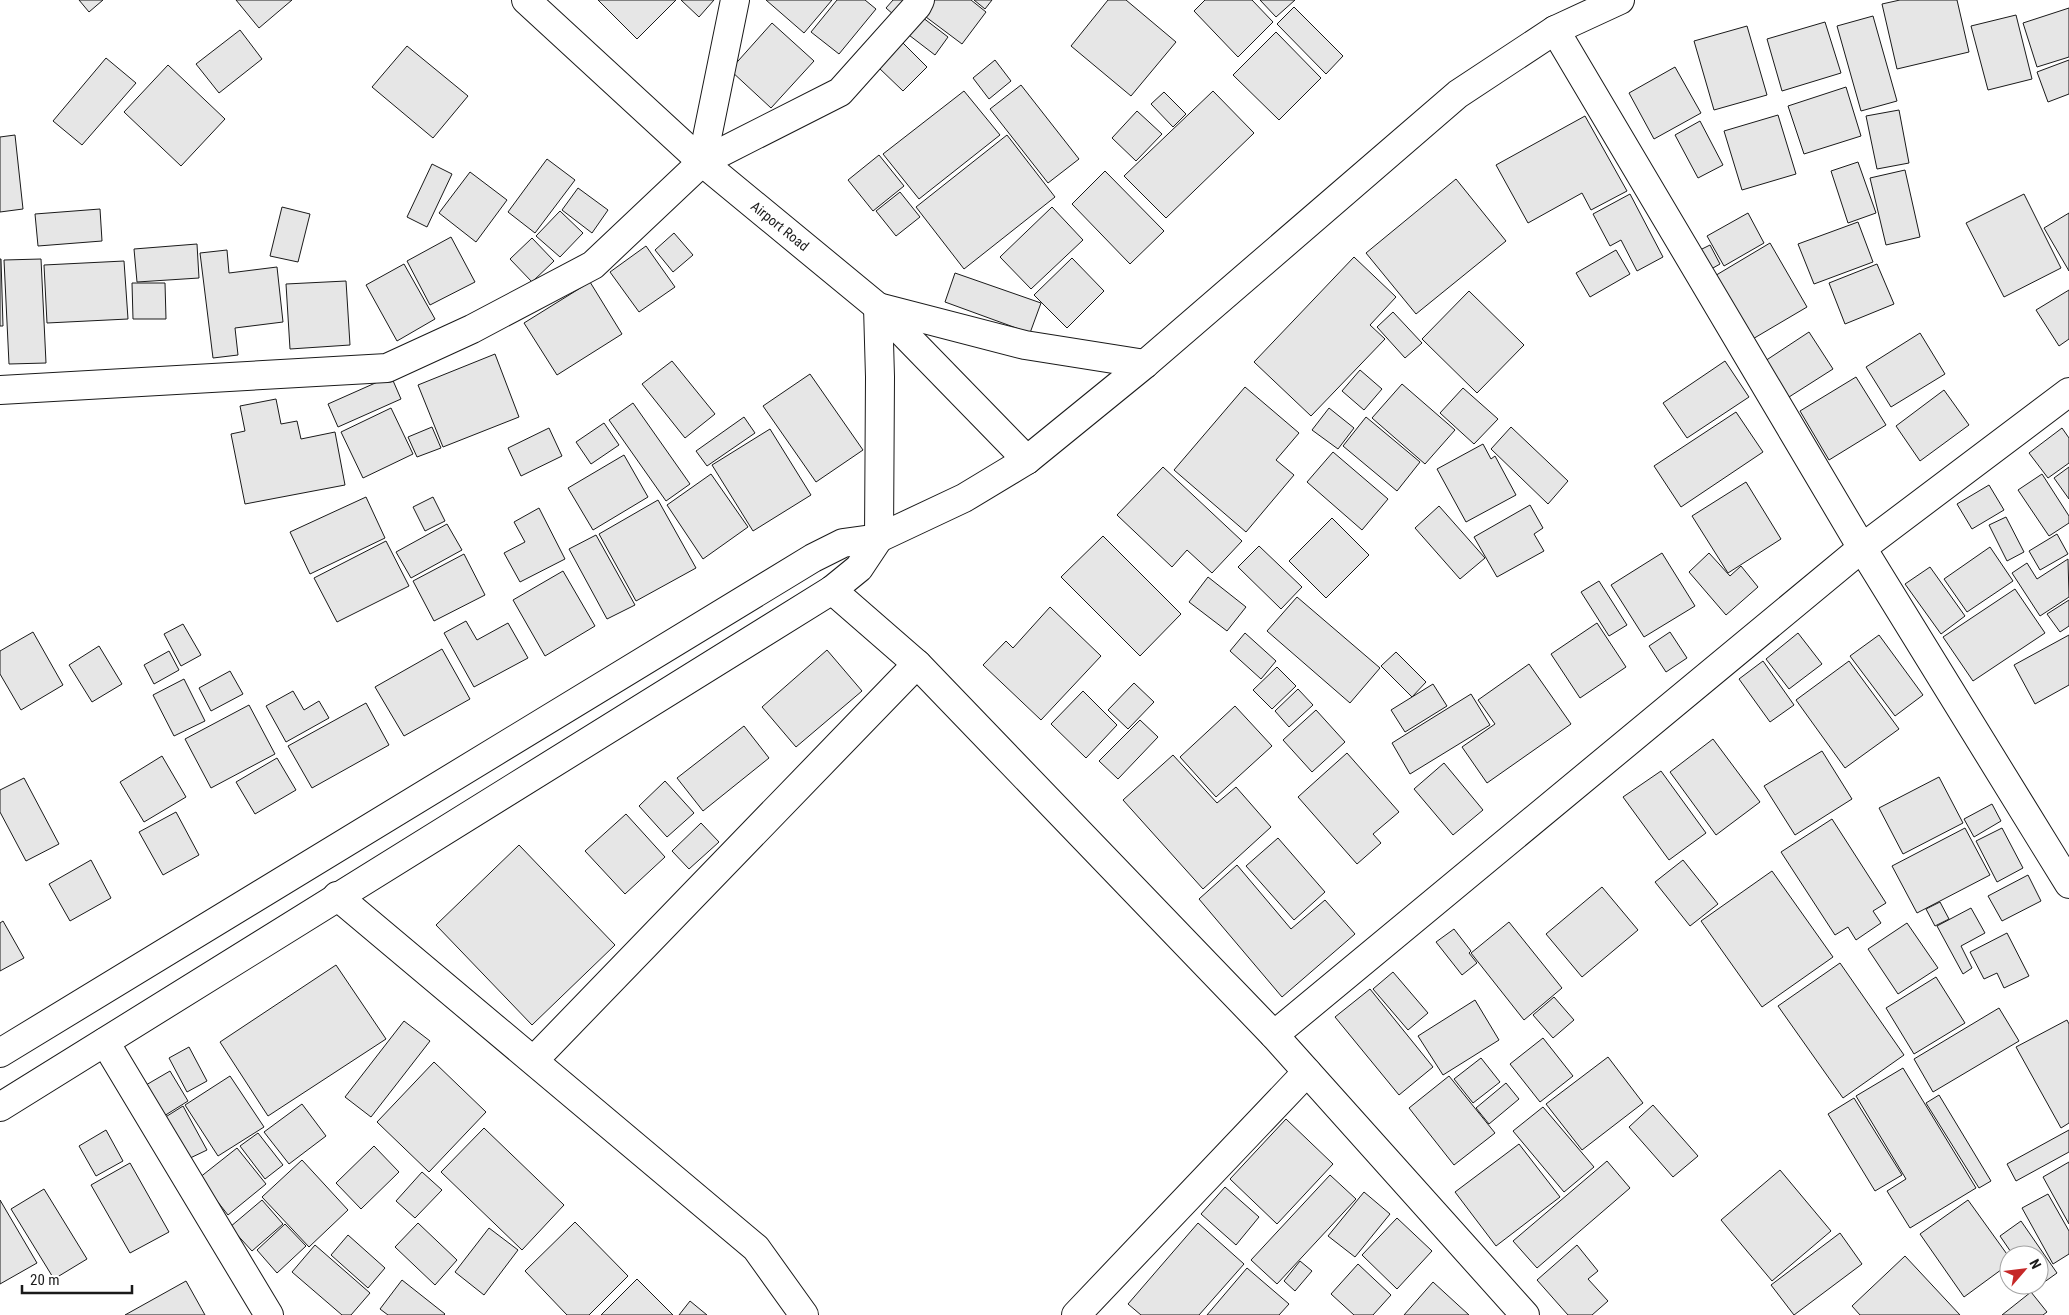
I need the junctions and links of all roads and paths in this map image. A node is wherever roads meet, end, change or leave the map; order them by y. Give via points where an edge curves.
1 (526, 0) edge
2 (735, 0) edge
3 (920, 0) edge
4 (1620, 0) edge
5 (1555, 30) junction
6 (702, 162) junction
7 (878, 306) junction
8 (1145, 364) junction
9 (0, 390) edge
10 (2069, 392) edge
11 (1027, 460) junction
12 (879, 538) junction
13 (1862, 548) junction
14 (832, 590) junction
15 (917, 664) junction
16 (2069, 884) edge
17 (337, 896) junction
18 (1274, 1035) junction
19 (105, 1042) junction
20 (0, 1053) edge
21 (534, 1060) junction
22 (1307, 1072) junction
23 (0, 1106) edge
24 (269, 1315) edge
25 (804, 1315) edge
26 (1076, 1315) edge
27 (1525, 1315) edge

1 - 6 street, Airport Road
2 - 6 street
3 - 6 street via 840,92
4 - 5 street
5 - 8 street via 1458,94
5 - 13 street
6 - 7 street, Airport Road
6 - 9 street via 593,265 472,329 387,368
7 - 8 street via 1025,345
7 - 11 street, Airport Road
7 - 12 street
8 - 11 street
10 - 13 street
11 - 12 street via 964,498
12 - 14 street via 859,568
12 - 20 street via 844,544 813,558
13 - 16 street
13 - 18 street
14 - 15 street
14 - 17 street
15 - 18 street
15 - 21 street
17 - 19 street
17 - 21 street
18 - 22 street
19 - 23 street
19 - 24 street
21 - 25 street via 756,1248
22 - 26 street
22 - 27 street

